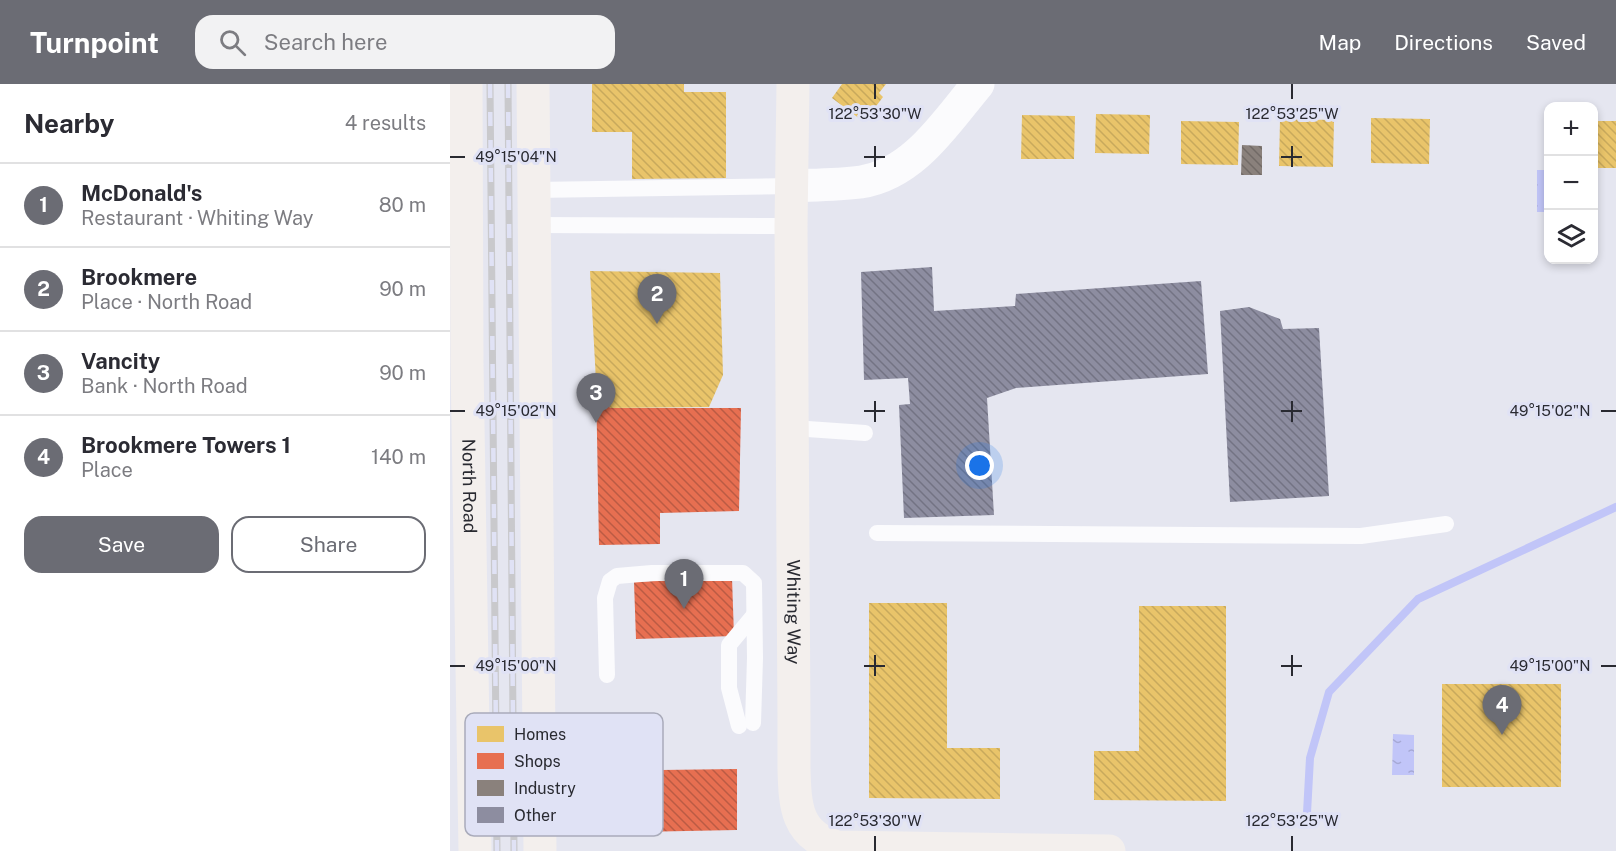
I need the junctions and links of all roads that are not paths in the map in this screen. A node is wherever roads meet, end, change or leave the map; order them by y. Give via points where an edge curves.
1 (466, 84) edge
2 (533, 84) edge
3 (793, 84) edge
4 (978, 84) edge
5 (791, 186) junction
6 (534, 190) junction
7 (535, 225) junction
8 (791, 226) junction
9 (458, 363) edge
10 (793, 428) junction
11 (865, 433) dead end
12 (1446, 524) dead end
13 (877, 533) dead end
14 (754, 615) junction
15 (607, 675) dead end
16 (470, 713) edge
17 (539, 713) edge
18 (474, 836) edge
19 (540, 836) edge
20 (475, 851) edge
21 (540, 851) edge
22 (1109, 851) edge

1 - 9 main road, North Road
2 - 6 main road
3 - 5 main road, Whiting Way
4 - 5 street via 922,149 902,166 862,181
5 - 6 lane
5 - 8 main road, Whiting Way
6 - 7 main road
7 - 8 lane
7 - 17 main road
8 - 10 main road, Whiting Way
9 - 16 main road, North Road
10 - 11 lane
10 - 22 main road, Whiting Way via 794,790 805,827 818,839 837,847
12 - 13 lane via 1361,536
14 - 14 lane via 746,724 729,688 729,645
14 - 15 lane via 754,583 742,573 617,576 610,581 605,597
18 - 20 main road, North Road
19 - 21 main road

